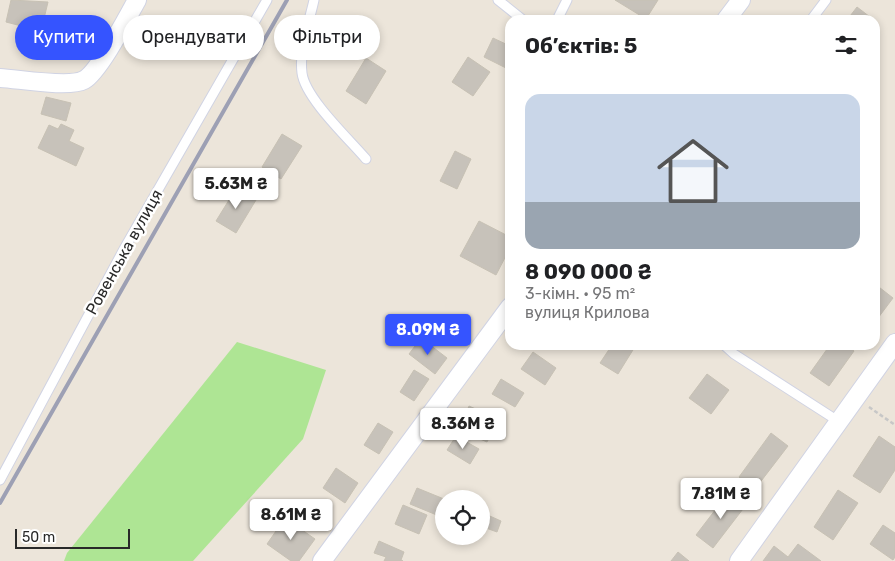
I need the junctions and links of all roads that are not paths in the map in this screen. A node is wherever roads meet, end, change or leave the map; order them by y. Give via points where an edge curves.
1 (137, 0) edge
2 (267, 0) edge
3 (314, 0) edge
4 (498, 0) edge
5 (567, 0) edge
6 (741, 0) edge
7 (826, 0) edge
8 (517, 15) edge
9 (560, 15) edge
10 (730, 15) edge
11 (815, 15) edge
12 (0, 78) edge
13 (366, 159) dead end
14 (505, 314) edge
15 (895, 343) edge
16 (730, 350) edge
17 (838, 421) junction
18 (0, 480) edge
19 (322, 561) edge
20 (739, 561) edge

1 - 12 street via 101,62 84,80 63,83
2 - 18 lane, Ровенська вулиця via 124,249
3 - 13 lane via 301,58 302,74 310,94
4 - 8 lane
5 - 9 lane
6 - 10 street
7 - 11 lane
14 - 19 street
15 - 17 street
16 - 17 lane
17 - 20 street

